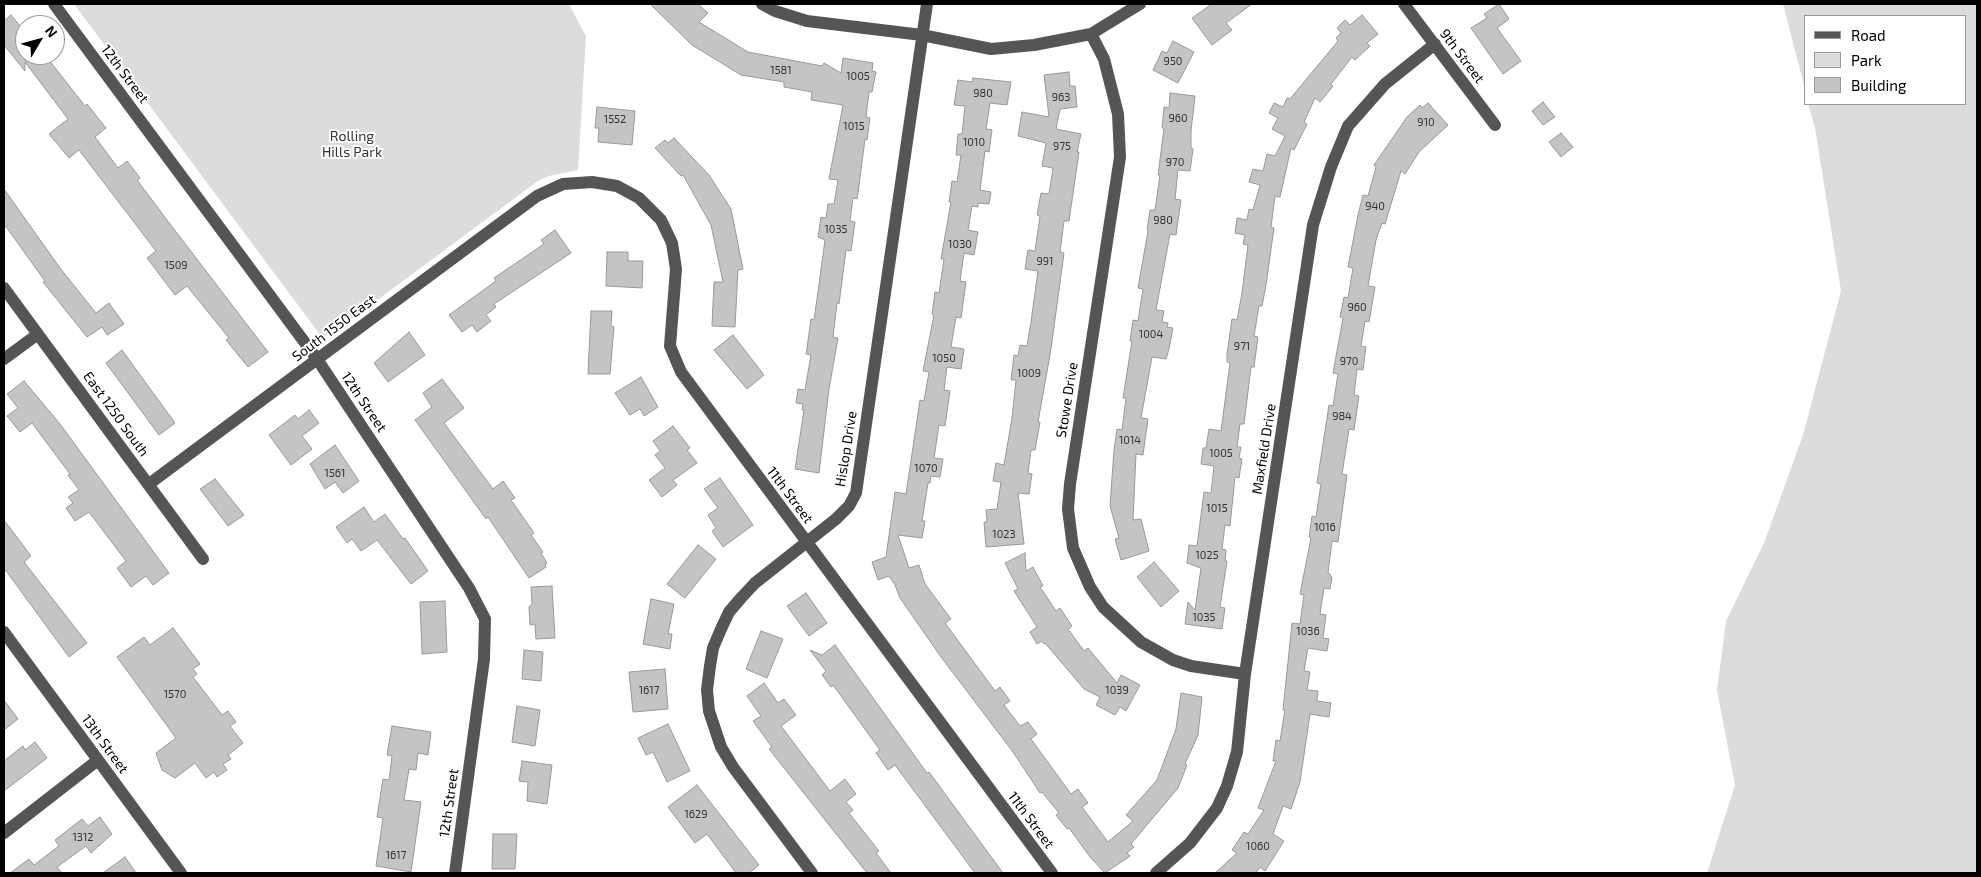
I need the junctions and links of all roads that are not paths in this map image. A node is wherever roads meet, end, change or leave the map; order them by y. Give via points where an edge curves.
1 (54, 4) edge
2 (762, 4) edge
3 (928, 4) edge
4 (1140, 4) edge
5 (1404, 4) edge
6 (1092, 34) junction
7 (922, 35) junction
8 (1434, 44) junction
9 (1495, 125) dead end
10 (537, 196) joint
11 (4, 288) edge
12 (38, 334) junction
13 (4, 359) edge
14 (318, 359) junction
15 (149, 484) junction
16 (807, 542) junction
17 (203, 559) dead end
18 (4, 632) edge
19 (1245, 674) junction
20 (98, 760) junction
21 (4, 832) edge
22 (181, 873) edge
23 (455, 873) edge
24 (812, 873) edge
25 (1052, 873) edge
26 (1156, 873) edge

1 - 14 street, 12th Street
2 - 7 street via 807,21
3 - 7 street, Hislop Drive
4 - 6 street
5 - 8 street, 9th Street
6 - 7 street via 992,49
6 - 19 street, Stowe Drive via 1104,60 1118,114 1120,157 1070,484 1068,509 1073,548 1090,587 1103,607 1141,642 1158,653 1192,666
7 - 16 street, Hislop Drive via 856,493 849,506
8 - 9 street, 9th Street
8 - 19 street, Maxfield Drive via 1385,84 1348,126 1313,225
10 - 14 street, South 1550 East
10 - 16 street, 11th Street via 563,184 592,182 617,186 639,198 660,220 674,252 676,268 670,346 680,372
11 - 12 street, East 1250 South
12 - 13 street
12 - 15 street, East 1250 South
14 - 15 street, South 1550 East
14 - 23 street, 12th Street via 469,588 485,619 484,659
15 - 17 street, East 1250 South
16 - 24 street, Hislop Drive via 756,583 729,612 714,648 707,690 721,747
16 - 25 street, 11th Street
18 - 20 street, 13th Street
19 - 26 street, Maxfield Drive via 1237,752 1228,786 1217,808 1190,843
20 - 21 street
20 - 22 street, 13th Street

